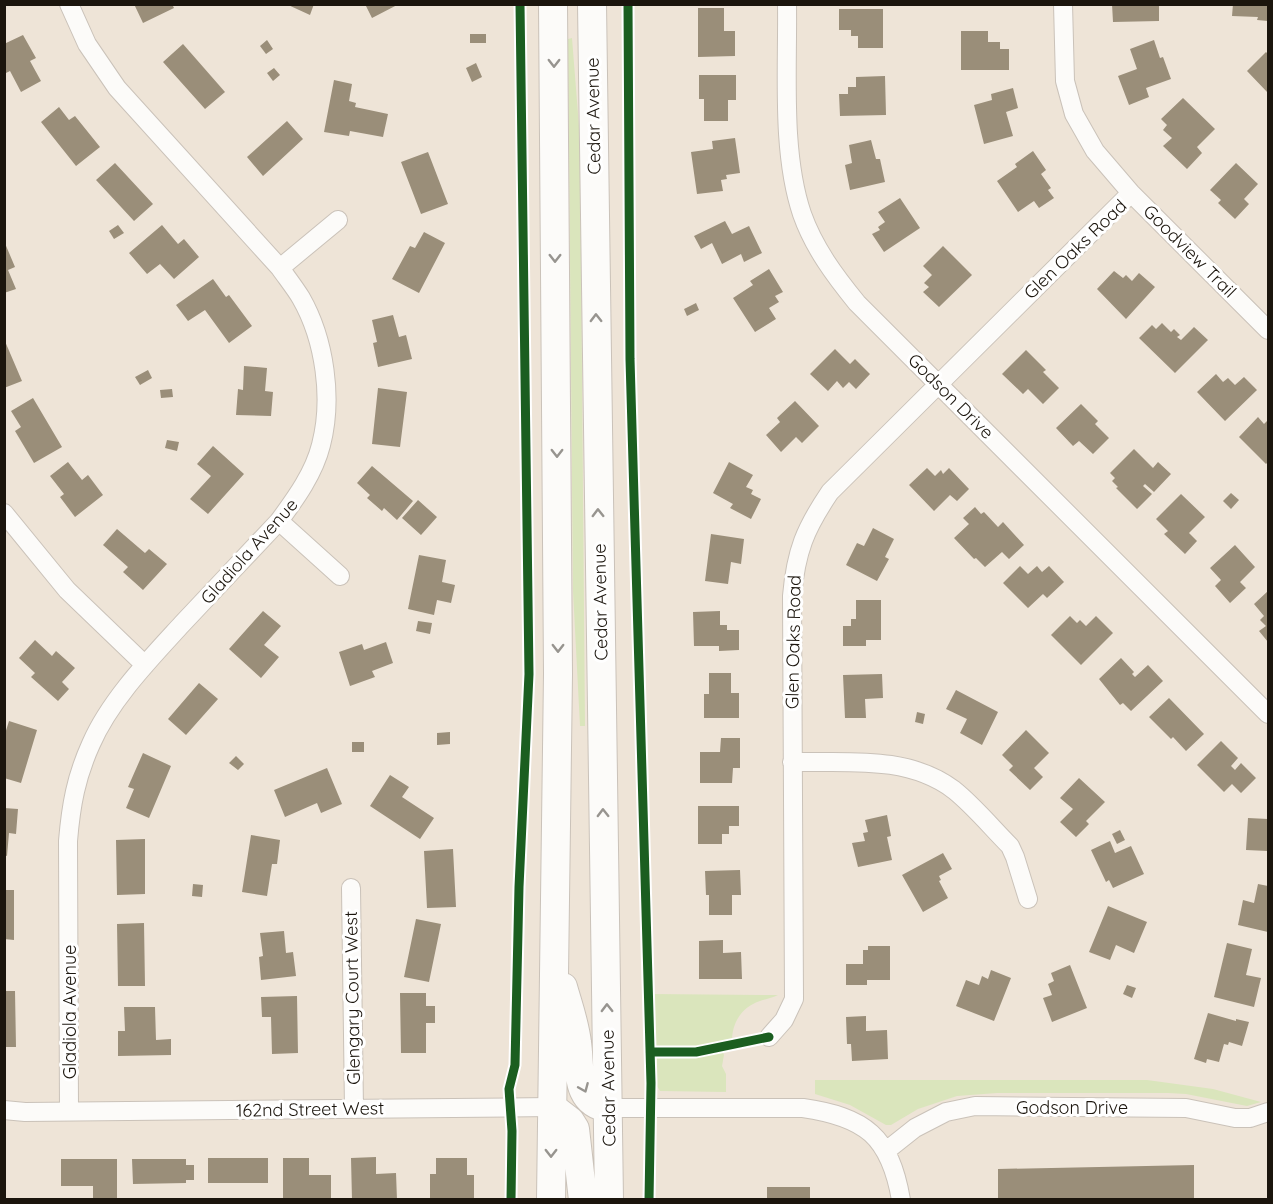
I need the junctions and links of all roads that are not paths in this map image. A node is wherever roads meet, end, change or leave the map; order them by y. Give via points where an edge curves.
1 (69, 4) edge
2 (554, 4) edge
3 (592, 4) edge
4 (787, 4) edge
5 (1063, 4) edge
6 (1131, 193) junction
7 (338, 220) dead end
8 (280, 268) junction
9 (1269, 330) edge
10 (938, 382) junction
11 (4, 513) edge
12 (279, 521) junction
13 (340, 576) dead end
14 (145, 665) junction
15 (1269, 714) edge
16 (792, 762) junction
17 (351, 888) dead end
18 (1028, 899) dead end
19 (554, 950) junction
20 (769, 1037) dead end
21 (552, 1107) junction
22 (354, 1108) junction
23 (609, 1108) junction
24 (4, 1110) edge
25 (69, 1111) junction
26 (1269, 1112) edge
27 (886, 1151) junction
28 (551, 1200) edge
29 (583, 1200) edge
30 (609, 1200) edge
31 (902, 1200) edge

1 - 8 street, Gladiola Avenue via 87,44 117,87
2 -> 19 main road via 558,674
23 -> 3 main road, Cedar Avenue
4 - 10 street, Godson Drive via 789,146 802,215 822,257 857,303
5 - 6 street, Goodview Trail via 1064,69 1074,114 1095,151
6 - 9 street, Goodview Trail
6 - 10 street, Glen Oaks Road
7 - 8 street
8 - 12 street, Gladiola Avenue via 302,299 315,330 326,392 321,446 299,495
10 - 15 street, Godson Drive
10 - 16 street, Glen Oaks Road via 830,492 802,540 794,566 792,596
11 - 14 street via 67,590
12 - 13 street
12 - 14 street, Gladiola Avenue
14 - 25 street, Gladiola Avenue via 91,742 71,804
16 - 18 street via 902,765 954,790 1010,846
16 - 20 street, Glen Oaks Road via 794,999 784,1020
17 - 22 street, Glengary Court West
19 - 21 main road
19 -> 23 main road via 577,1041 584,1092 598,1107
21 - 22 street, 162nd Street West
21 -> 28 main road
21 - 29 main road via 575,1129
22 - 25 street, 162nd Street West
23 - 27 street via 812,1109 839,1115 867,1128
23 - 30 main road, Cedar Avenue
24 - 25 street, 162nd Street West
26 - 27 street, Godson Drive via 1235,1118 1185,1108 975,1106 946,1112 915,1128
27 - 31 street

